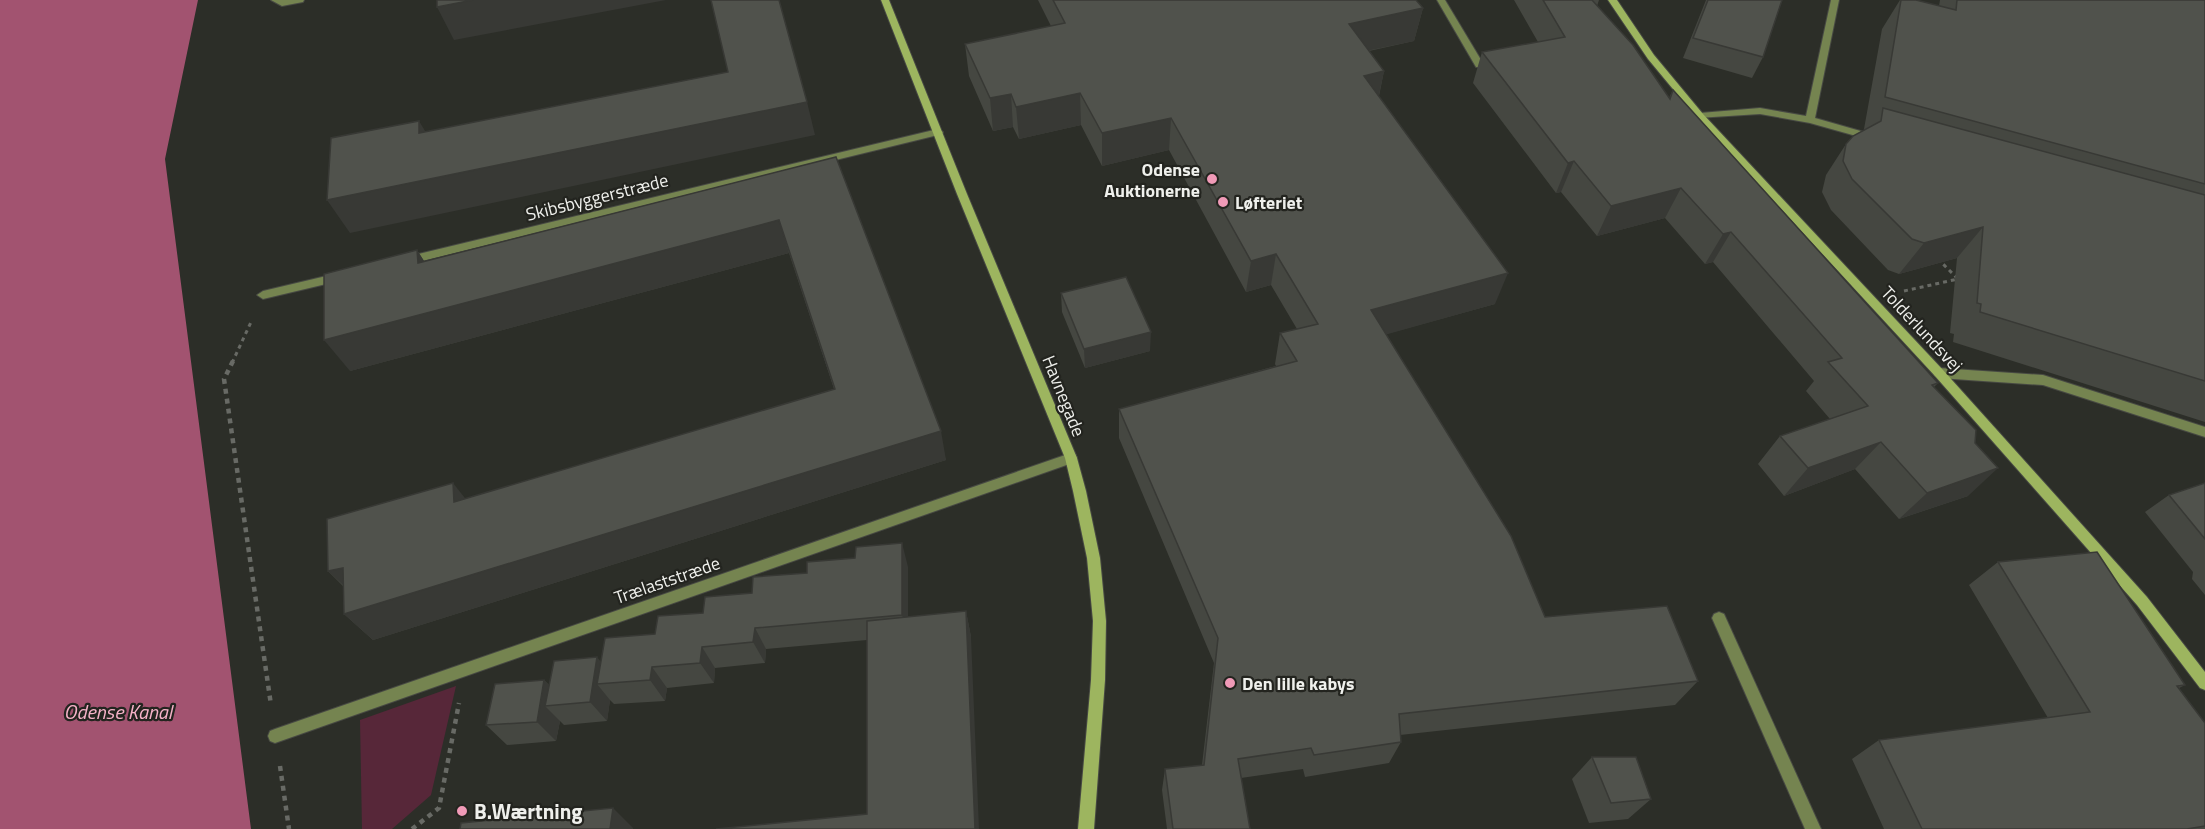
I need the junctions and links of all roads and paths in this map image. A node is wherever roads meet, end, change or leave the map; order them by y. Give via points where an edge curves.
1 (275, 0) edge
2 (300, 0) edge
3 (885, 0) edge
4 (1441, 0) edge
5 (1612, 0) edge
6 (1835, 0) edge
7 (1479, 65) dead end
8 (1700, 116) junction
9 (1810, 120) junction
10 (938, 132) junction
11 (1889, 142) edge
12 (1935, 255) edge
13 (392, 264) edge
14 (345, 275) edge
15 (1958, 279) junction
16 (1969, 282) dead end
17 (1916, 288) dead end
18 (263, 295) joint
19 (1939, 373) junction
20 (2205, 432) edge
21 (1071, 459) junction
22 (1719, 618) dead end
23 (465, 670) junction
24 (2205, 683) edge
25 (275, 736) junction
26 (289, 829) edge
27 (412, 829) edge
28 (1086, 829) edge
29 (1813, 829) edge

1 - 2 street
3 - 10 street, Havnegade
4 - 7 street
5 - 8 street, Tolderlundsvej via 1651,57
6 - 9 street
8 - 9 street via 1760,111
8 - 19 street, Tolderlundsvej
9 - 11 street
10 - 13 street, Skibsbyggerstræde
10 - 21 street, Havnegade
12 - 15 path
14 - 18 street
15 - 16 path
15 - 17 path
18 - 25 path via 224,379
19 - 20 street via 2043,380
19 - 24 street, Tolderlundsvej via 2142,601
21 - 23 street, Trælaststræde
21 - 28 street, Havnegade via 1098,592 1098,656
22 - 29 street
23 - 25 street, Trælaststræde
23 - 27 path via 439,808
25 - 26 path

